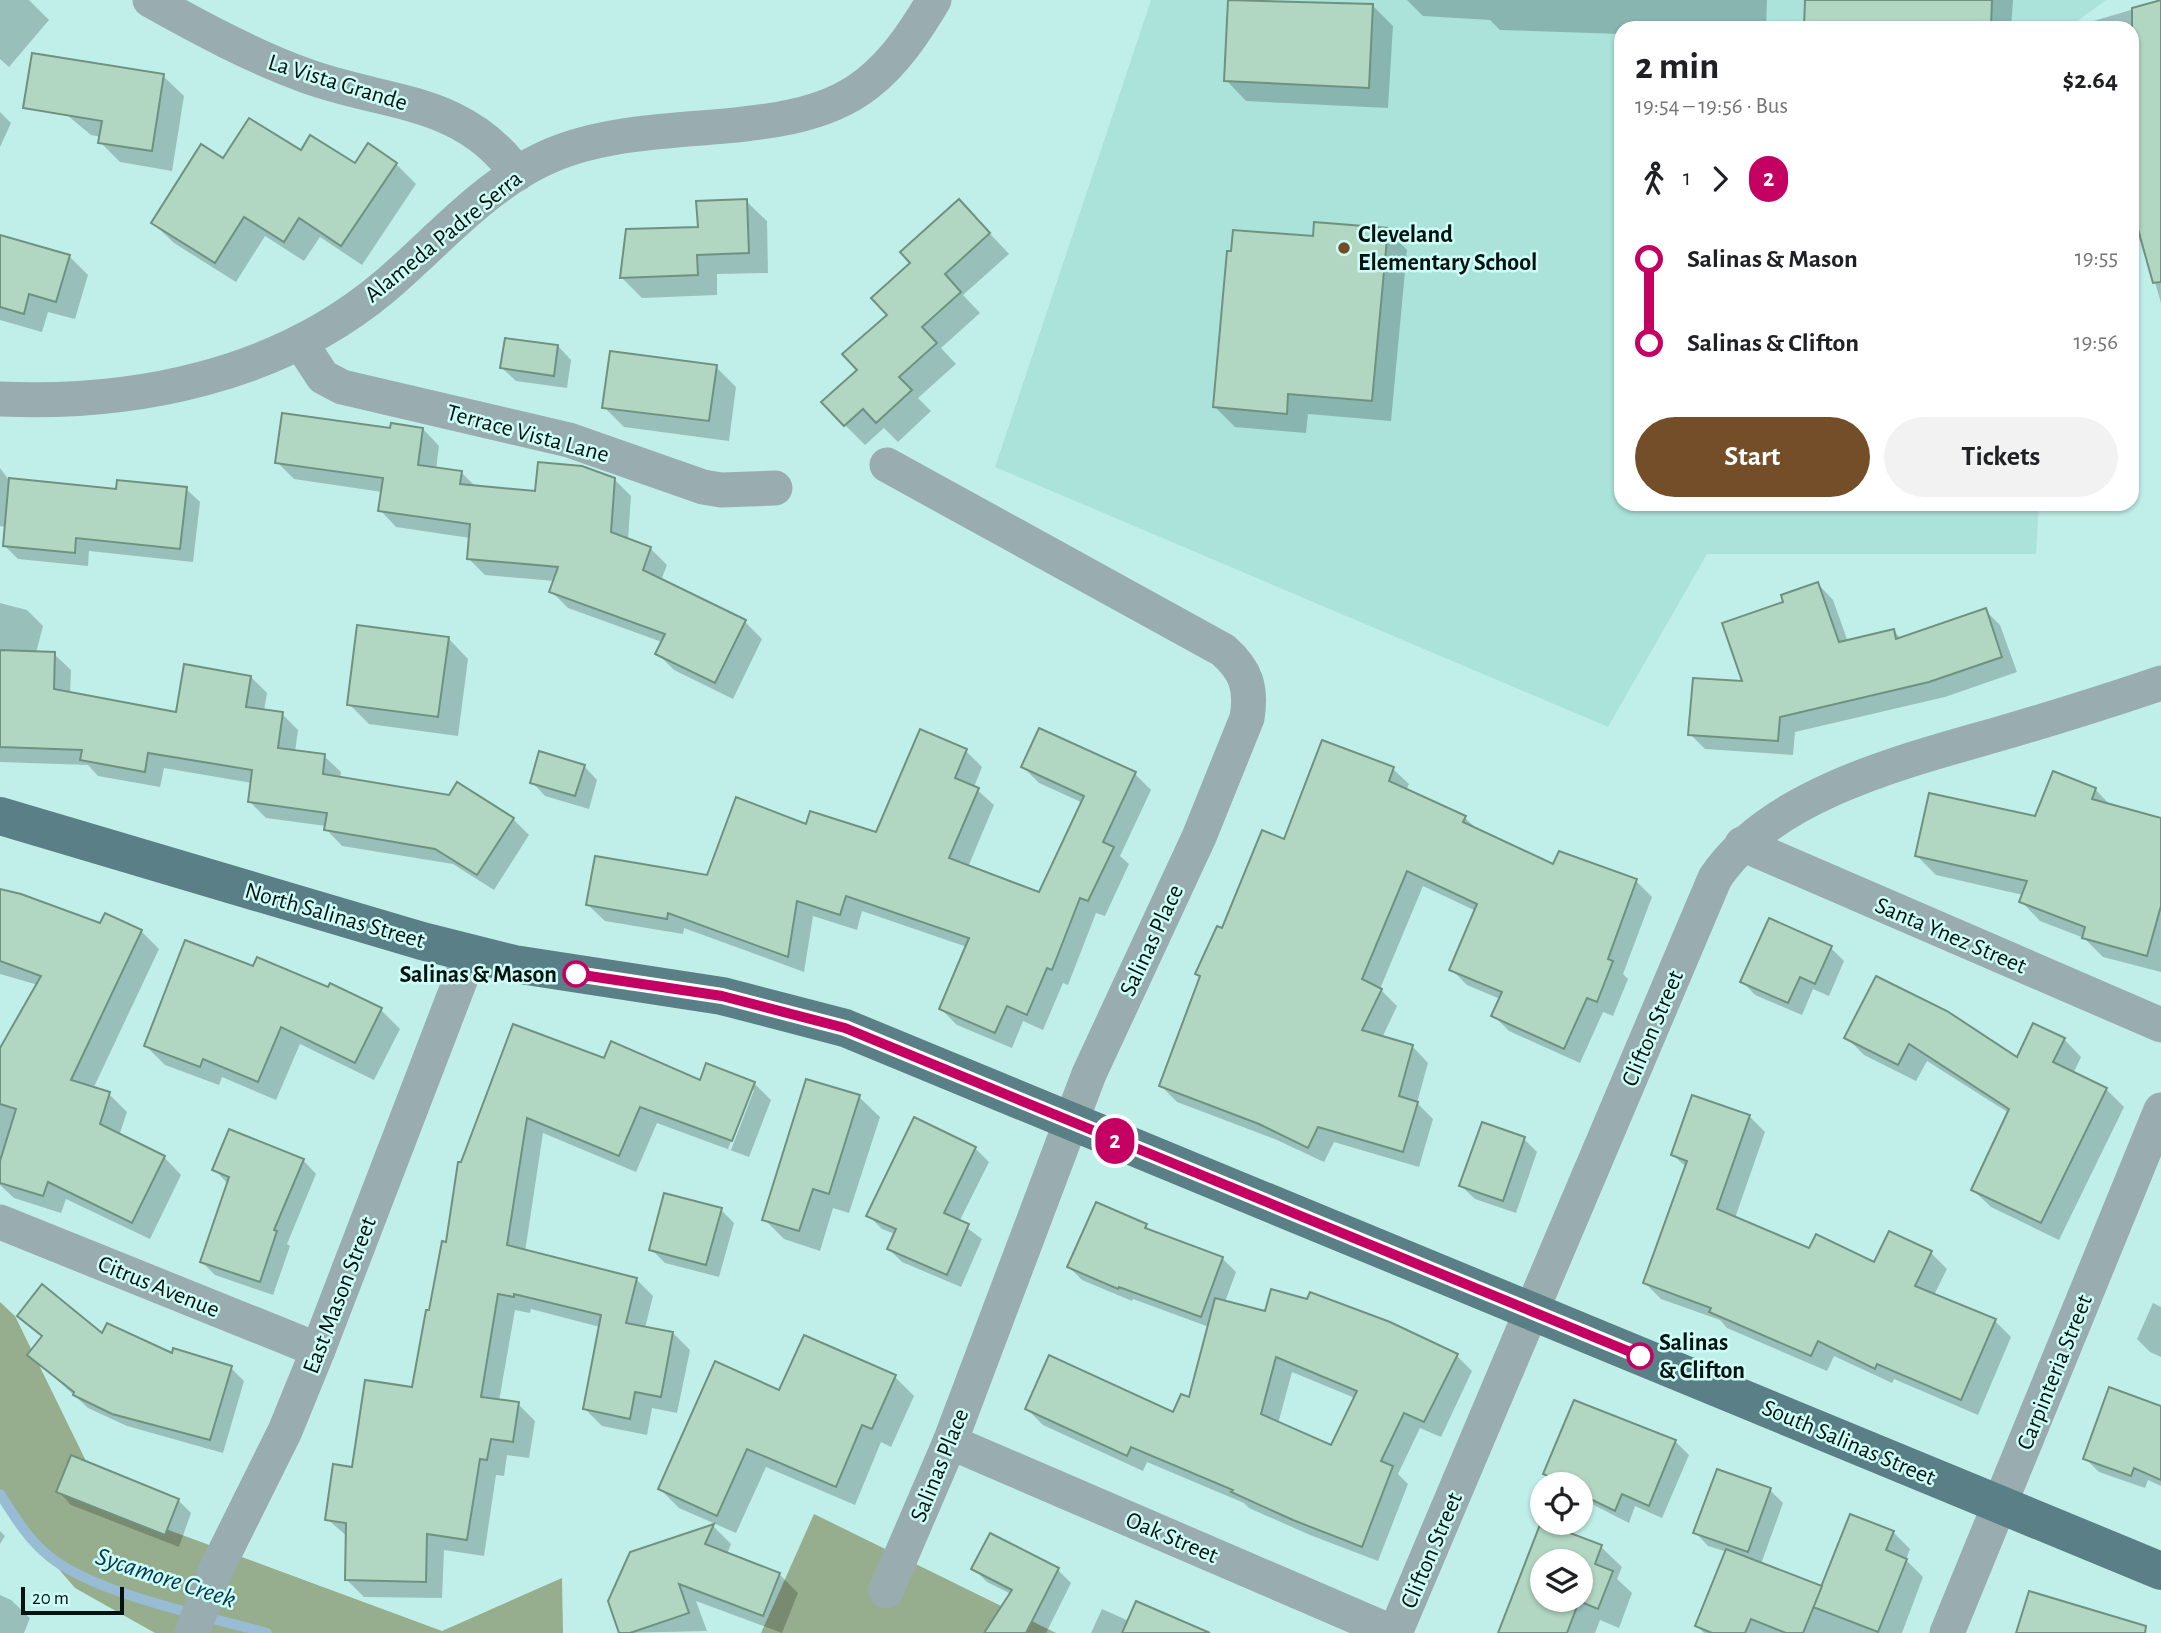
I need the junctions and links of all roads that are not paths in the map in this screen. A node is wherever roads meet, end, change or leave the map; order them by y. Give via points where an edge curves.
1 (150, 0) edge
2 (934, 0) edge
3 (517, 174) junction
4 (300, 342) junction
5 (0, 399) edge
6 (887, 465) dead end
7 (775, 488) dead end
8 (2161, 683) edge
9 (0, 816) edge
10 (1742, 844) junction
11 (471, 952) junction
12 (2161, 1024) edge
13 (2161, 1110) edge
14 (1071, 1123) junction
15 (0, 1222) edge
16 (1532, 1313) junction
17 (318, 1350) junction
18 (950, 1442) junction
19 (2000, 1505) junction
20 (2161, 1571) edge
21 (887, 1591) dead end
22 (192, 1633) edge
23 (1395, 1633) edge
24 (1947, 1633) edge

1 - 3 street, La Vista Grande via 262,58 459,121 501,152
2 - 3 street, Alameda Padre Serra via 884,69 834,104 795,116 619,134 541,159
3 - 4 street, Alameda Padre Serra via 382,289
4 - 5 street, Alameda Padre Serra via 222,373 133,393 66,400
4 - 7 street, Terrace Vista Lane via 323,377 342,387 569,440 703,487 734,491
6 - 14 street, Salinas Place via 1223,650 1247,678 1250,698 1242,730
8 - 10 street, Clifton Street via 1877,772 1815,798
9 - 11 main road, North Salinas Street
10 - 12 street, Santa Ynez Street
10 - 16 street, Clifton Street via 1715,878
11 - 14 main road, North Salinas Street via 514,964 722,996 803,1014
11 - 17 street, East Mason Street
13 - 19 street, Carpinteria Street
14 - 16 main road, South Salinas Street
14 - 18 street, Salinas Place
15 - 17 street, Citrus Avenue
16 - 19 main road, South Salinas Street
16 - 23 street, Clifton Street
17 - 22 street, East Mason Street via 285,1431 215,1572
18 - 21 street, Salinas Place
18 - 23 street, Oak Street
19 - 20 main road, South Salinas Street
19 - 24 street, Carpinteria Street

